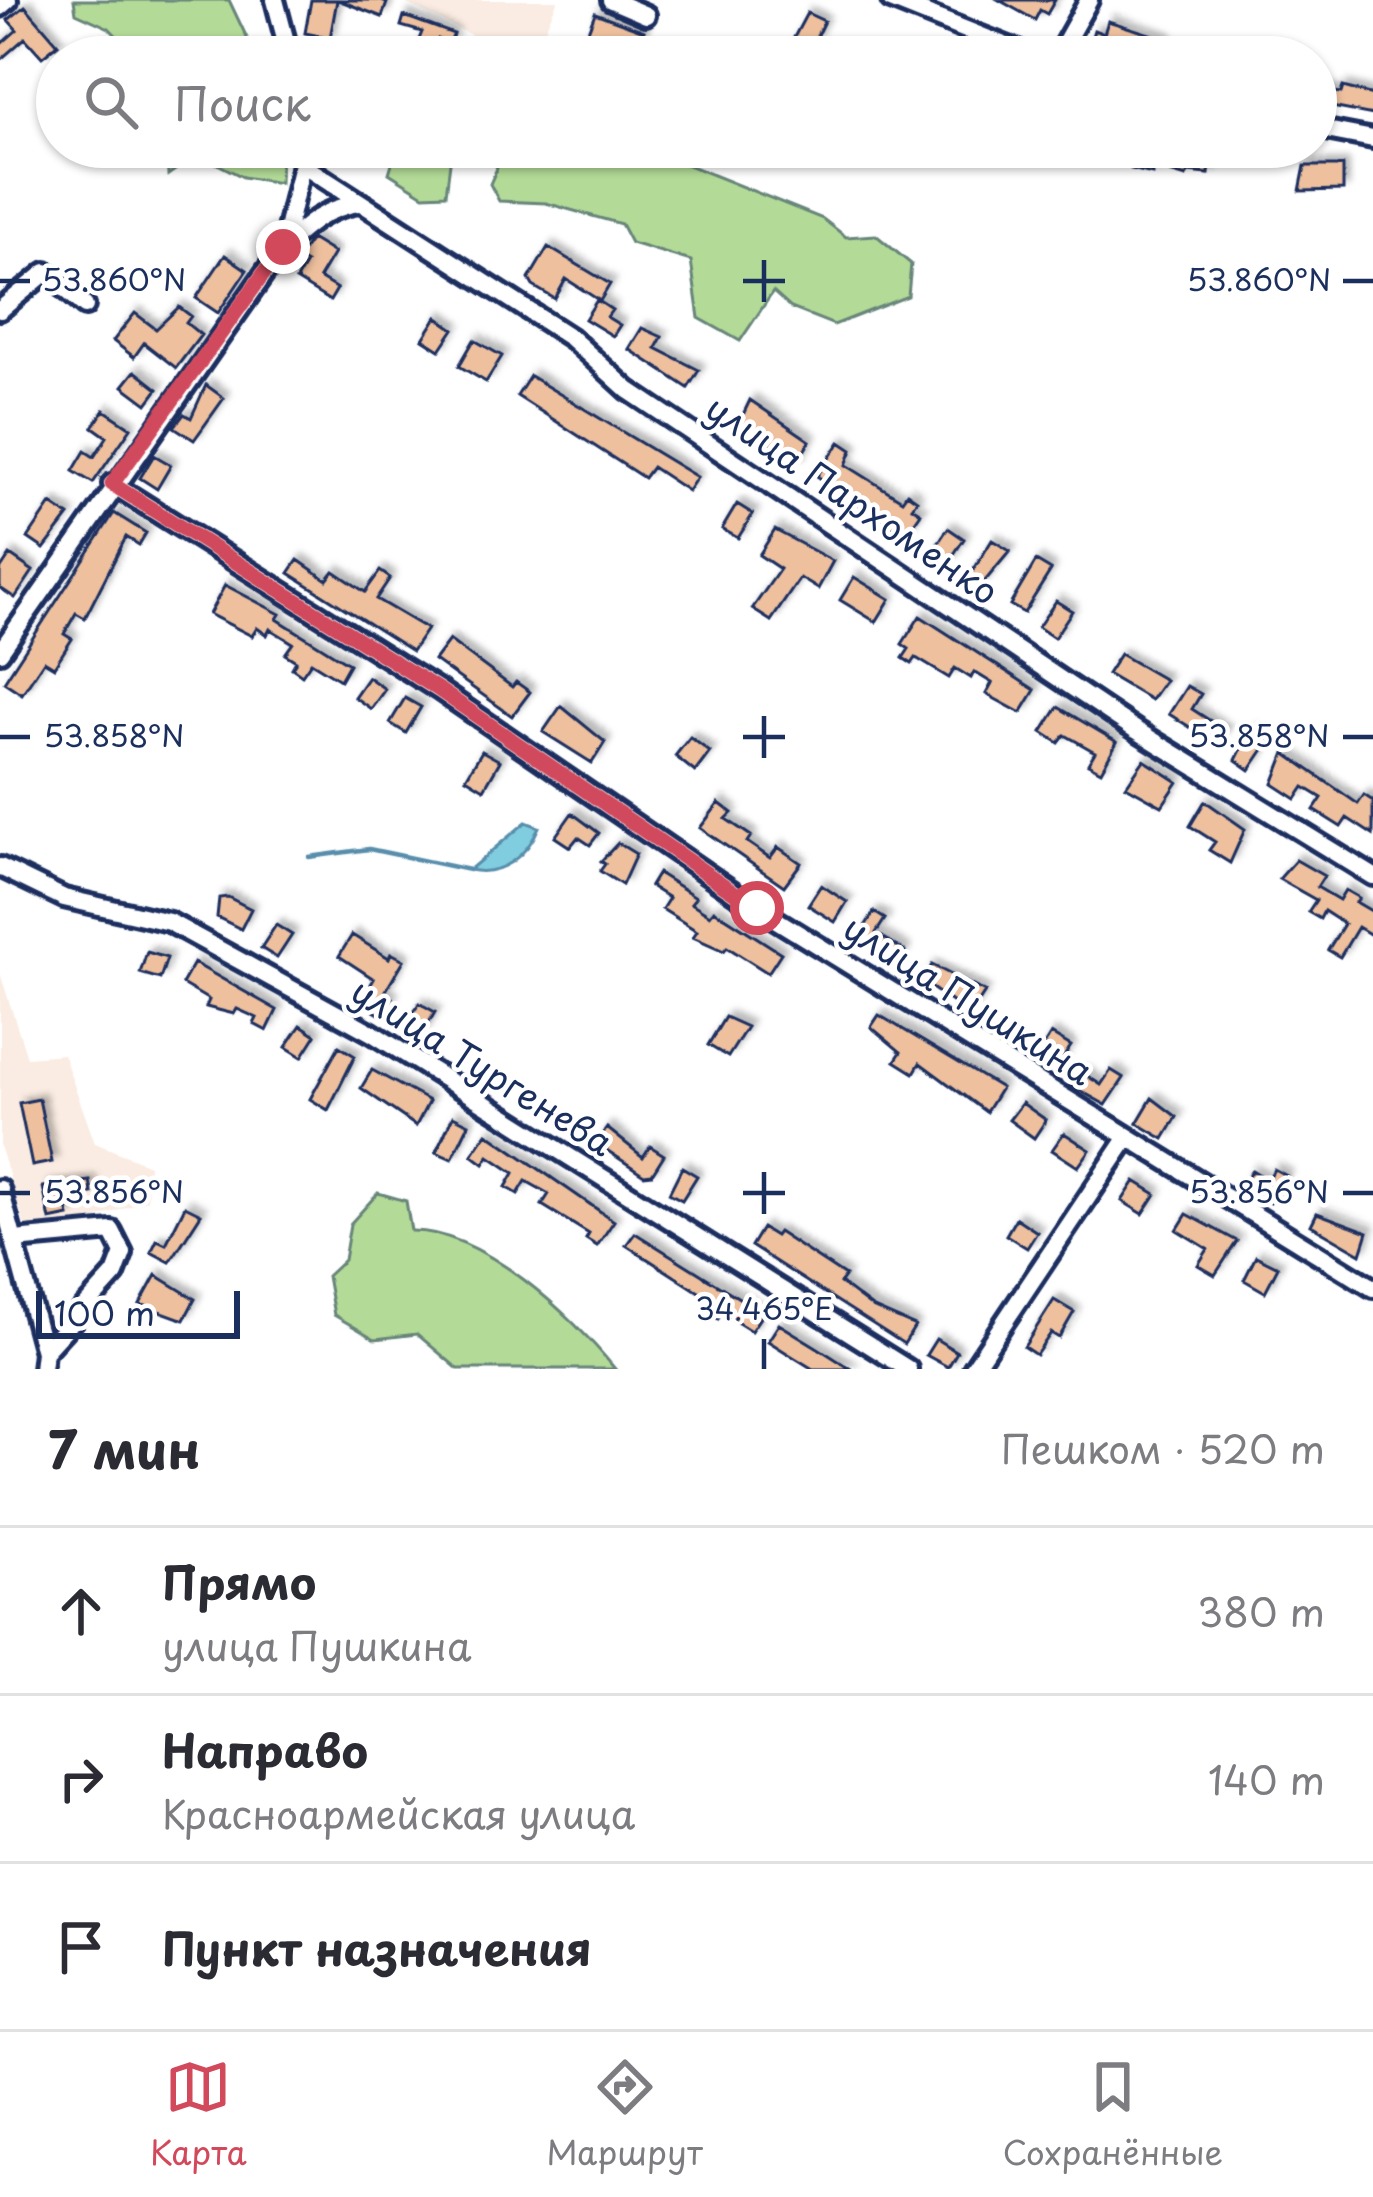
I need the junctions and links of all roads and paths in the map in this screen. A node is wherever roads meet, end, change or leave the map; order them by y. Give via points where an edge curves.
1 (8, 0) edge
2 (274, 0) edge
3 (611, 0) edge
4 (891, 0) edge
5 (1089, 0) edge
6 (0, 7) edge
7 (646, 15) dead end
8 (284, 36) edge
9 (981, 36) edge
10 (1069, 36) edge
11 (1337, 132) edge
12 (1373, 139) edge
13 (302, 168) edge
14 (319, 168) edge
15 (358, 202) junction
16 (283, 247) junction
17 (85, 306) dead end
18 (0, 310) edge
19 (112, 484) junction
20 (1, 648) edge
21 (0, 867) edge
22 (1373, 876) edge
23 (1127, 1137) junction
24 (0, 1189) edge
25 (3, 1210) edge
26 (15, 1240) junction
27 (1373, 1288) edge
28 (43, 1360) edge
29 (908, 1369) edge
30 (974, 1369) edge

1 - 6 street
2 - 8 street
3 - 7 street
4 - 9 street
5 - 10 street
11 - 12 street
13 - 16 street
14 - 15 street, улица Пархоменко
15 - 16 street via 310,221
15 - 22 street, улица Пархоменко via 552,325 628,390 1136,730
16 - 19 street
17 - 18 street via 46,272
19 - 20 street
19 - 23 street, улица Пушкина via 439,690 757,908
21 - 29 street, улица Тургенева via 64,898 169,922 372,1033
23 - 27 street, улица Пушкина
23 - 30 street
24 - 25 street
25 - 26 street
26 - 28 street
26 - 28 street via 112,1231 123,1253 115,1274

